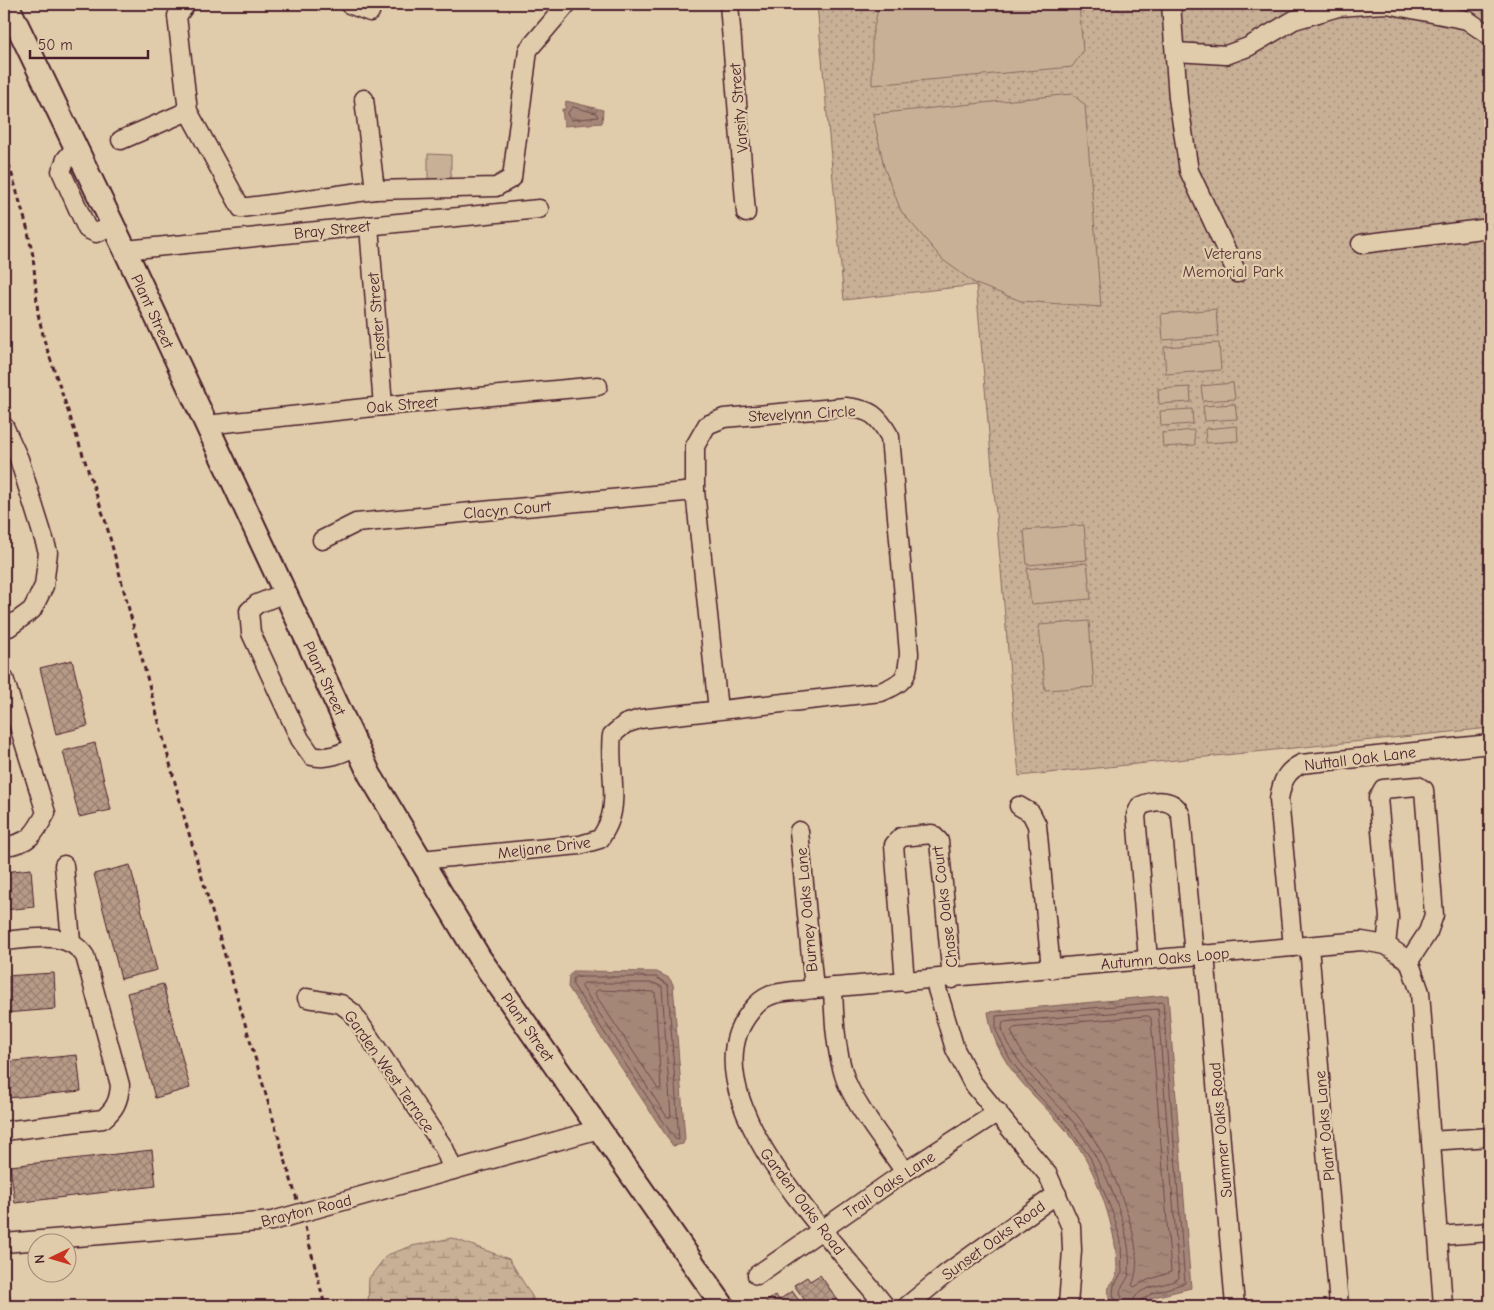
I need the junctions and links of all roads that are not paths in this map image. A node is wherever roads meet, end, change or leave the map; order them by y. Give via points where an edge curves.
1 (7, 4) edge
2 (186, 4) edge
3 (349, 4) edge
4 (567, 4) edge
5 (729, 4) edge
6 (1171, 4) edge
7 (370, 12) dead end
8 (1490, 36) edge
9 (1175, 52) junction
10 (364, 99) dead end
11 (188, 111) junction
12 (120, 140) dead end
13 (375, 190) junction
14 (539, 209) dead end
15 (746, 213) dead end
16 (369, 226) junction
17 (1490, 228) edge
18 (1361, 244) dead end
19 (125, 250) junction
20 (1237, 273) dead end
21 (598, 386) dead end
22 (383, 406) junction
23 (206, 425) junction
24 (4, 426) edge
25 (696, 491) junction
26 (322, 540) dead end
27 (285, 593) junction
28 (4, 628) edge
29 (4, 678) edge
30 (718, 710) junction
31 (1490, 744) edge
32 (357, 746) junction
33 (1019, 806) dead end
34 (799, 831) dead end
35 (4, 846) edge
36 (420, 860) junction
37 (64, 865) dead end
38 (4, 941) edge
39 (71, 942) junction
40 (1386, 945) junction
41 (1301, 946) junction
42 (1199, 955) junction
43 (1148, 960) junction
44 (1410, 961) junction
45 (1051, 968) junction
46 (952, 979) junction
47 (934, 980) junction
48 (905, 982) junction
49 (833, 987) junction
50 (814, 989) junction
51 (307, 998) dead end
52 (998, 1112) junction
53 (599, 1129) junction
54 (4, 1131) edge
55 (1490, 1137) edge
56 (1431, 1142) junction
57 (453, 1170) junction
58 (905, 1172) junction
59 (1057, 1194) junction
60 (821, 1230) junction
61 (1490, 1232) edge
62 (1438, 1236) junction
63 (4, 1243) edge
64 (757, 1275) dead end
65 (723, 1306) edge
66 (885, 1306) edge
67 (907, 1306) edge
68 (1068, 1306) edge
69 (1235, 1306) edge
70 (1339, 1306) edge
71 (1443, 1306) edge

1 - 19 main road, Plant Street
2 - 11 street via 178,16
3 - 7 street
4 - 13 street via 528,50 512,178 496,187
5 - 15 street, Varsity Street
6 - 9 street
8 - 9 street via 1468,20 1387,4 1338,7 1294,20 1248,47 1226,55
9 - 20 street via 1189,172
10 - 13 street
11 - 12 street
11 - 13 street via 241,208
14 - 16 street, Bray Street
16 - 19 street, Bray Street
16 - 22 street, Foster Street
17 - 18 street
19 - 23 main road, Plant Street
21 - 22 street, Oak Street
22 - 23 street, Oak Street
23 - 27 main road, Plant Street
24 - 28 street via 19,459 48,552 44,586 32,610
25 - 26 street, Clacyn Court via 356,523
25 - 30 street, Stevelynn Circle
25 - 30 street, Stevelynn Circle via 695,446 707,425 724,418 846,407 866,409 880,420 890,437 908,672 900,684 881,692
27 - 32 main road, Plant Street
27 - 32 street via 257,604 249,611 251,633 300,739 312,756 321,758
29 - 35 street via 46,813 35,835
30 - 36 street, Meljane Drive via 640,719 625,724 612,735 609,751 612,804 610,821 600,839 580,845
31 - 41 street, Nuttall Oak Lane via 1301,764 1290,770 1282,783 1279,800
32 - 36 main road, Plant Street via 370,775
33 - 45 street via 1031,813 1037,824
34 - 50 street, Burney Oaks Lane
36 - 53 main road, Plant Street via 480,957
37 - 39 street
38 - 39 street via 60,938
39 - 54 street via 84,956 120,1085 119,1098 113,1111 103,1119
40 - 41 street, Autumn Oaks Loop via 1362,941
40 - 44 street, Autumn Oaks Loop
40 - 44 street via 1389,918 1378,798 1383,789 1418,786 1424,790 1434,915 1428,932
41 - 42 street, Autumn Oaks Loop
41 - 70 street, Plant Oaks Lane
42 - 43 street, Autumn Oaks Loop
42 - 43 street, Summer Oaks Road via 1181,816 1172,803 1156,801 1140,806 1136,815
42 - 69 street, Summer Oaks Road
43 - 45 street, Autumn Oaks Loop
44 - 56 street via 1420,992
45 - 46 street, Autumn Oaks Loop
46 - 47 street, Autumn Oaks Loop
46 - 48 street, Chase Oaks Court via 939,842 932,834 901,837 894,845
47 - 48 street, Garden Oaks Road
47 - 52 street via 955,1050 972,1082
48 - 49 street, Garden Oaks Road
49 - 50 street, Garden Oaks Road
49 - 58 street via 836,1037 844,1076
50 - 60 street, Garden Oaks Road via 768,996 744,1019 733,1048 736,1086 762,1150
51 - 57 street, Garden West Terrace via 341,1004 353,1013 444,1148
52 - 58 street, Trail Oaks Lane
52 - 59 street via 1048,1175
53 - 57 street, Brayton Road
53 - 65 main road, Plant Street
55 - 56 street
56 - 62 street
57 - 63 street, Brayton Road via 256,1223
58 - 60 street, Trail Oaks Lane
59 - 67 street, Sunset Oaks Road via 947,1273
59 - 68 street via 1071,1227
60 - 64 street, Trail Oaks Lane
60 - 66 street, Garden Oaks Road
61 - 62 street
62 - 71 street

